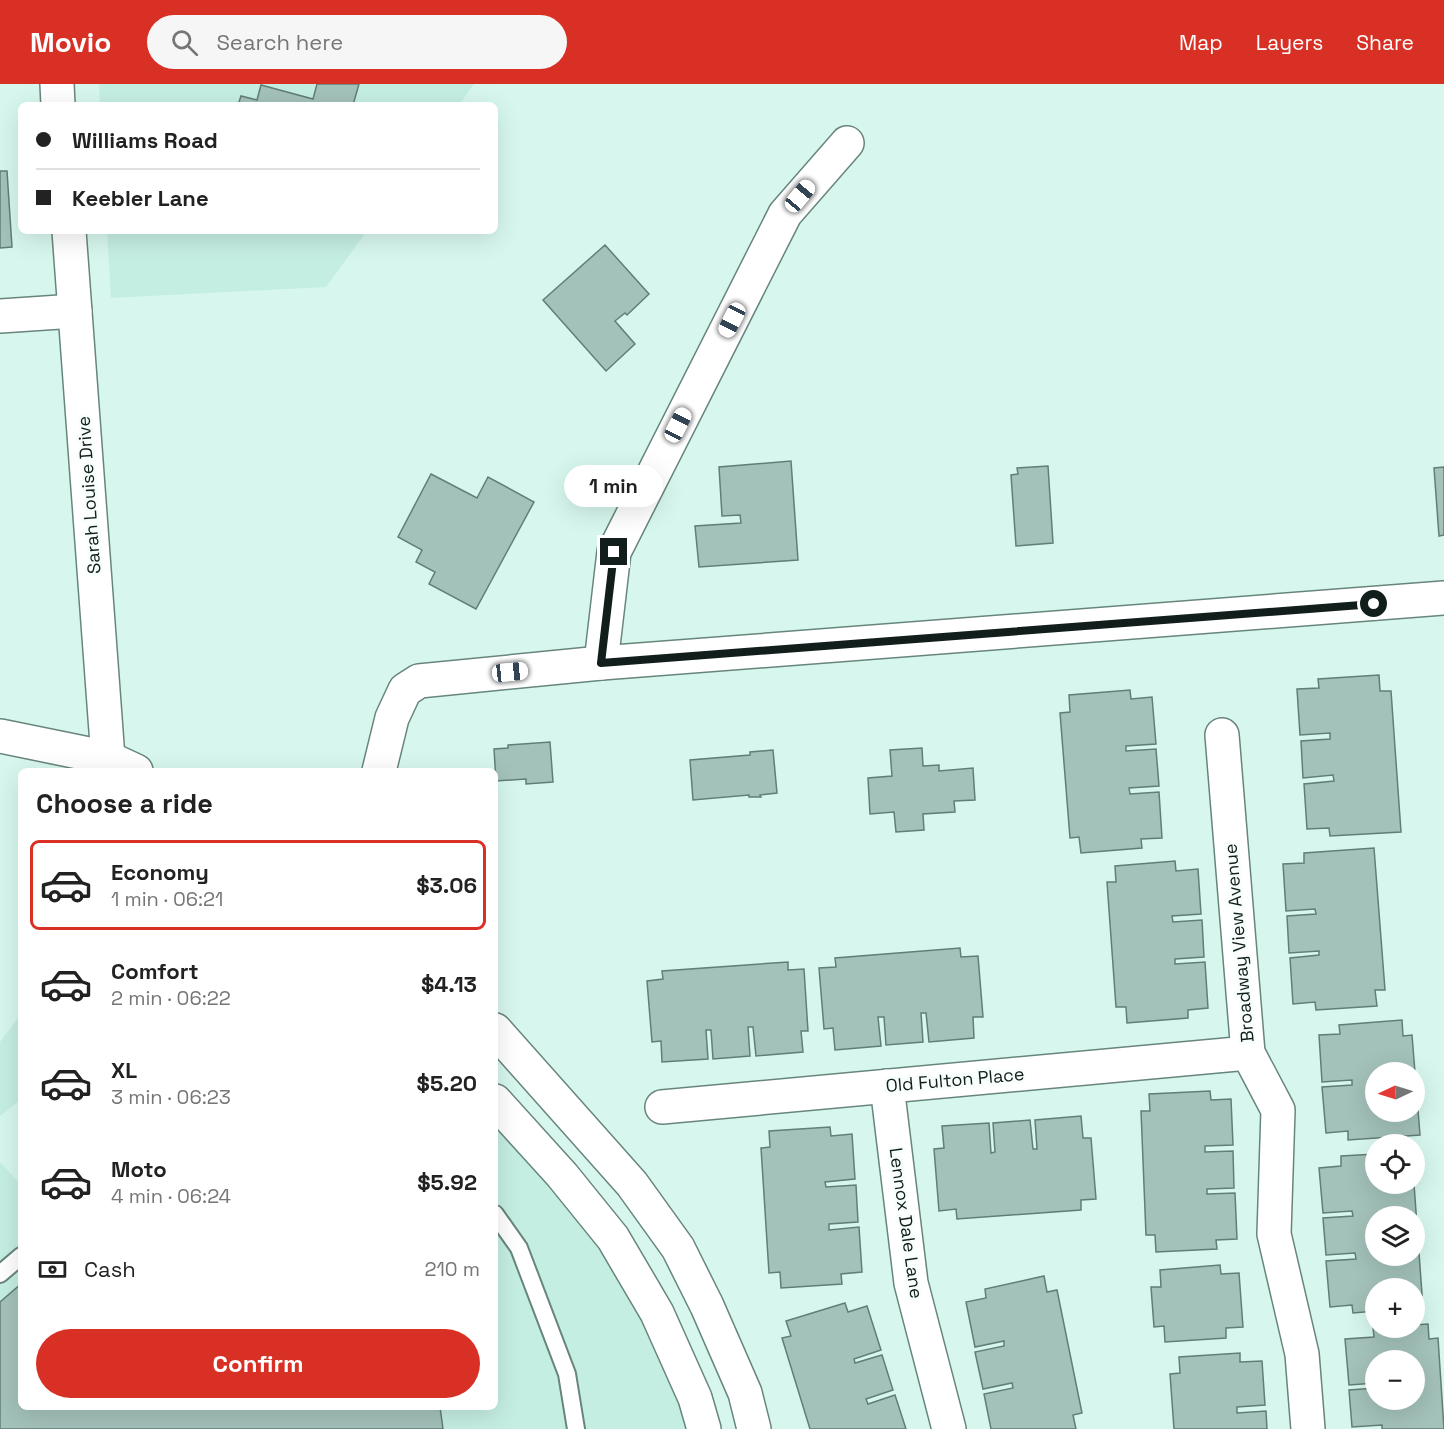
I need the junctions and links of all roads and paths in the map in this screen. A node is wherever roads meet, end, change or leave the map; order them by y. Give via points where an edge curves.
1 (57, 84) edge
2 (58, 102) edge
3 (846, 142) dead end
4 (69, 234) edge
5 (75, 311) junction
6 (0, 316) edge
7 (1444, 598) edge
8 (601, 663) junction
9 (1222, 735) dead end
10 (0, 736) edge
11 (122, 765) edge
12 (380, 768) edge
13 (498, 1033) edge
14 (1248, 1053) junction
15 (887, 1086) junction
16 (498, 1104) edge
17 (662, 1107) dead end
18 (498, 1218) edge
19 (18, 1259) edge
20 (0, 1274) edge
21 (576, 1429) edge
22 (704, 1429) edge
23 (754, 1429) edge
24 (949, 1429) edge
25 (1308, 1429) edge

1 - 2 street
3 - 8 street via 785,214 614,552
4 - 5 street, Sarah Louise Drive
5 - 6 street
5 - 11 street, Sarah Louise Drive
7 - 8 street
8 - 12 street via 419,681 405,690 392,718
9 - 14 street, Broadway View Avenue
10 - 11 street
13 - 23 street via 632,1184 678,1248 745,1393
14 - 15 street, Old Fulton Place
14 - 25 street, Broadway View Avenue via 1278,1110 1274,1234 1302,1354
15 - 17 street, Old Fulton Place
15 - 24 street, Lennox Dale Lane via 911,1283
16 - 22 street via 613,1238 657,1313 695,1398
18 - 21 lane via 519,1248 567,1374
19 - 20 lane

